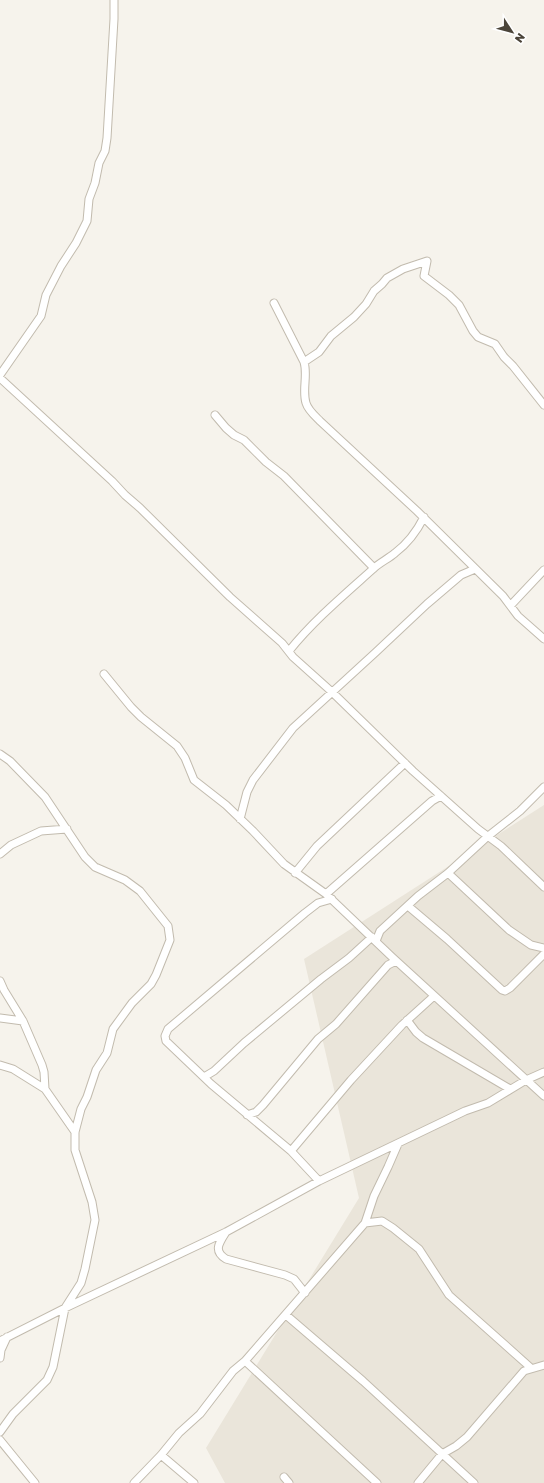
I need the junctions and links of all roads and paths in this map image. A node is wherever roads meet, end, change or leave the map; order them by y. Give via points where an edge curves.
1 (114, 0) edge
2 (274, 303) dead end
3 (304, 362) junction
4 (0, 375) edge
5 (0, 378) edge
6 (544, 405) edge
7 (215, 415) dead end
8 (424, 517) junction
9 (374, 568) junction
10 (476, 569) junction
11 (544, 570) edge
12 (511, 605) junction
13 (544, 639) edge
14 (288, 651) junction
15 (104, 674) dead end
16 (332, 692) junction
17 (0, 754) edge
18 (406, 763) junction
19 (544, 787) edge
20 (442, 796) junction
21 (240, 819) junction
22 (67, 829) junction
23 (487, 837) junction
24 (0, 854) edge
25 (296, 873) junction
26 (448, 873) junction
27 (544, 887) edge
28 (326, 894) junction
29 (332, 899) junction
30 (408, 906) junction
31 (372, 937) junction
32 (544, 948) edge
33 (389, 954) junction
34 (544, 954) edge
35 (396, 961) junction
36 (388, 965) junction
37 (0, 980) edge
38 (434, 996) junction
39 (0, 1018) edge
40 (407, 1020) junction
41 (23, 1021) junction
42 (0, 1065) edge
43 (214, 1071) junction
44 (544, 1072) edge
45 (204, 1077) junction
46 (526, 1080) junction
47 (212, 1085) junction
48 (45, 1089) junction
49 (510, 1089) junction
50 (544, 1096) edge
51 (247, 1115) junction
52 (75, 1132) junction
53 (398, 1144) junction
54 (290, 1151) junction
55 (319, 1181) junction
56 (365, 1223) junction
57 (226, 1232) junction
58 (305, 1293) junction
59 (65, 1308) junction
60 (286, 1315) junction
61 (8, 1336) junction
62 (0, 1341) edge
63 (0, 1358) edge
64 (245, 1361) junction
65 (544, 1365) edge
66 (531, 1368) junction
67 (0, 1432) edge
68 (0, 1440) edge
69 (442, 1454) junction
70 (162, 1455) junction
71 (284, 1477) dead end
72 (35, 1483) edge
73 (134, 1483) edge
74 (194, 1483) edge
75 (289, 1483) edge
76 (377, 1483) edge
77 (418, 1483) edge
78 (474, 1483) edge

1 - 4 street via 107,138 89,199 87,221 46,295 41,316
2 - 3 street
3 - 6 street via 319,352 332,336 354,317 386,278 426,261 424,276 459,305 478,337 495,344
3 - 8 street via 306,405
5 - 14 street via 112,481
7 - 9 street via 226,428 244,440 284,476
8 - 9 street via 419,528 404,545
8 - 10 street
9 - 14 street via 306,630
10 - 12 street
10 - 16 street via 461,575 427,604
11 - 12 street
12 - 13 street via 518,616
14 - 16 street
15 - 21 street via 136,712 177,746 194,780
16 - 18 street
16 - 21 street via 293,728 253,780
17 - 22 street via 45,796
18 - 20 street
18 - 25 street via 317,846
19 - 23 street via 520,811
20 - 23 street
20 - 28 street via 432,801
21 - 25 street
22 - 24 street via 41,831 11,845
22 - 52 street via 85,857 95,867 125,880 140,891 168,926 170,940 151,984 132,1003 113,1029 107,1053 96,1070
23 - 26 street
23 - 27 street via 501,846
25 - 28 street
26 - 30 street
26 - 32 street via 510,930 531,945
28 - 29 street
29 - 31 street
29 - 45 street via 314,905 168,1029 166,1041
30 - 31 street
30 - 34 street via 502,990 510,988
31 - 33 street
31 - 43 street
33 - 35 street
33 - 36 street
35 - 36 street
35 - 38 street
36 - 51 street via 336,1024 318,1039 263,1105 256,1112
37 - 41 street
38 - 40 street
38 - 46 street
39 - 41 street
40 - 49 street via 423,1038
40 - 54 street
41 - 48 street via 42,1065
42 - 48 street
43 - 45 street
43 - 47 street
44 - 46 street
45 - 47 street
46 - 49 street
46 - 50 street
47 - 51 street
48 - 52 street
49 - 53 street via 488,1103 465,1111
51 - 54 street
52 - 59 street via 75,1150 92,1202 95,1220 81,1283
53 - 55 street
53 - 56 street via 374,1196
54 - 55 street
55 - 57 street
56 - 58 street
56 - 66 street via 382,1221 419,1249 449,1295
57 - 58 street via 218,1250 220,1256 286,1275 294,1279
57 - 59 street
58 - 60 street
59 - 61 street
59 - 67 street via 53,1367 47,1380 13,1414
60 - 64 street
60 - 69 street
61 - 62 street
61 - 63 street
64 - 70 street via 233,1371 200,1414 179,1433
64 - 76 street
65 - 66 street
66 - 69 street via 524,1371 467,1437
68 - 72 street
69 - 77 street
69 - 78 street
70 - 73 street
70 - 74 street
71 - 75 street

